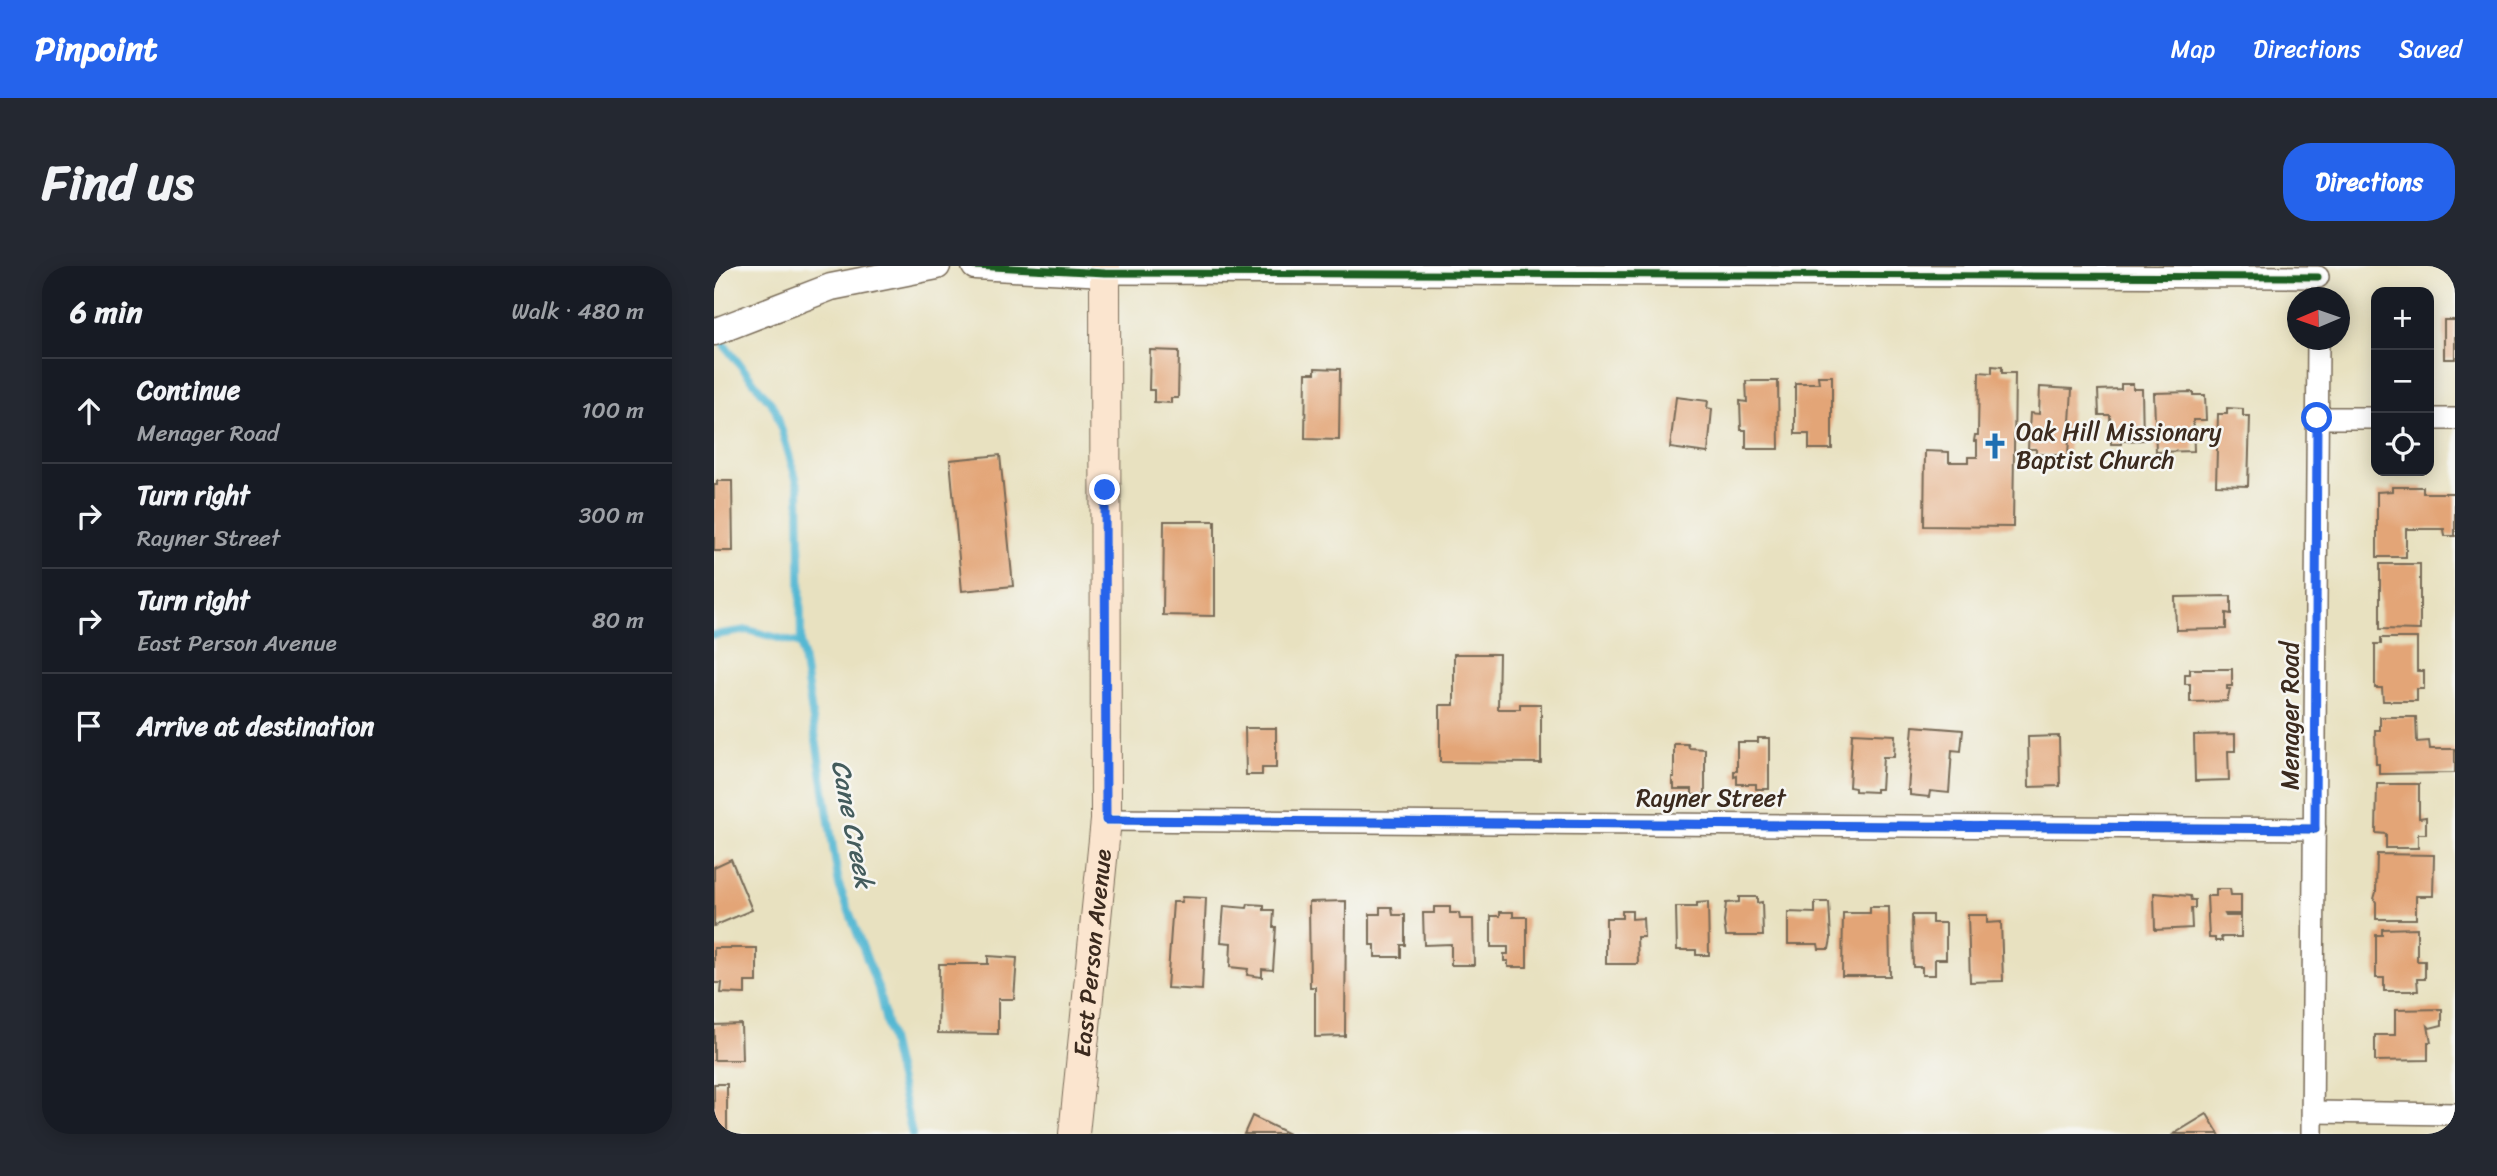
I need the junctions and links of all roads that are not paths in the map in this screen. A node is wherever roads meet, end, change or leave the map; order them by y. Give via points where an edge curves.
1 (937, 266) edge
2 (975, 266) edge
3 (1105, 269) edge
4 (2318, 280) edge
5 (714, 332) edge
6 (2318, 350) edge
7 (2317, 418) junction
8 (2371, 418) edge
9 (2434, 418) edge
10 (2455, 419) edge
11 (1106, 820) junction
12 (2315, 829) junction
13 (2313, 1112) junction
14 (2455, 1114) edge
15 (1074, 1134) edge
16 (2312, 1134) edge

1 - 5 street via 831,286
2 - 3 street
3 - 4 street
3 - 11 main road, East Person Avenue
6 - 7 street, Menager Road
7 - 8 street
7 - 12 street, Menager Road
9 - 10 street
11 - 12 street, Rayner Street
11 - 15 main road, East Person Avenue
12 - 13 street, Menager Road
13 - 14 street
13 - 16 street, Menager Road

